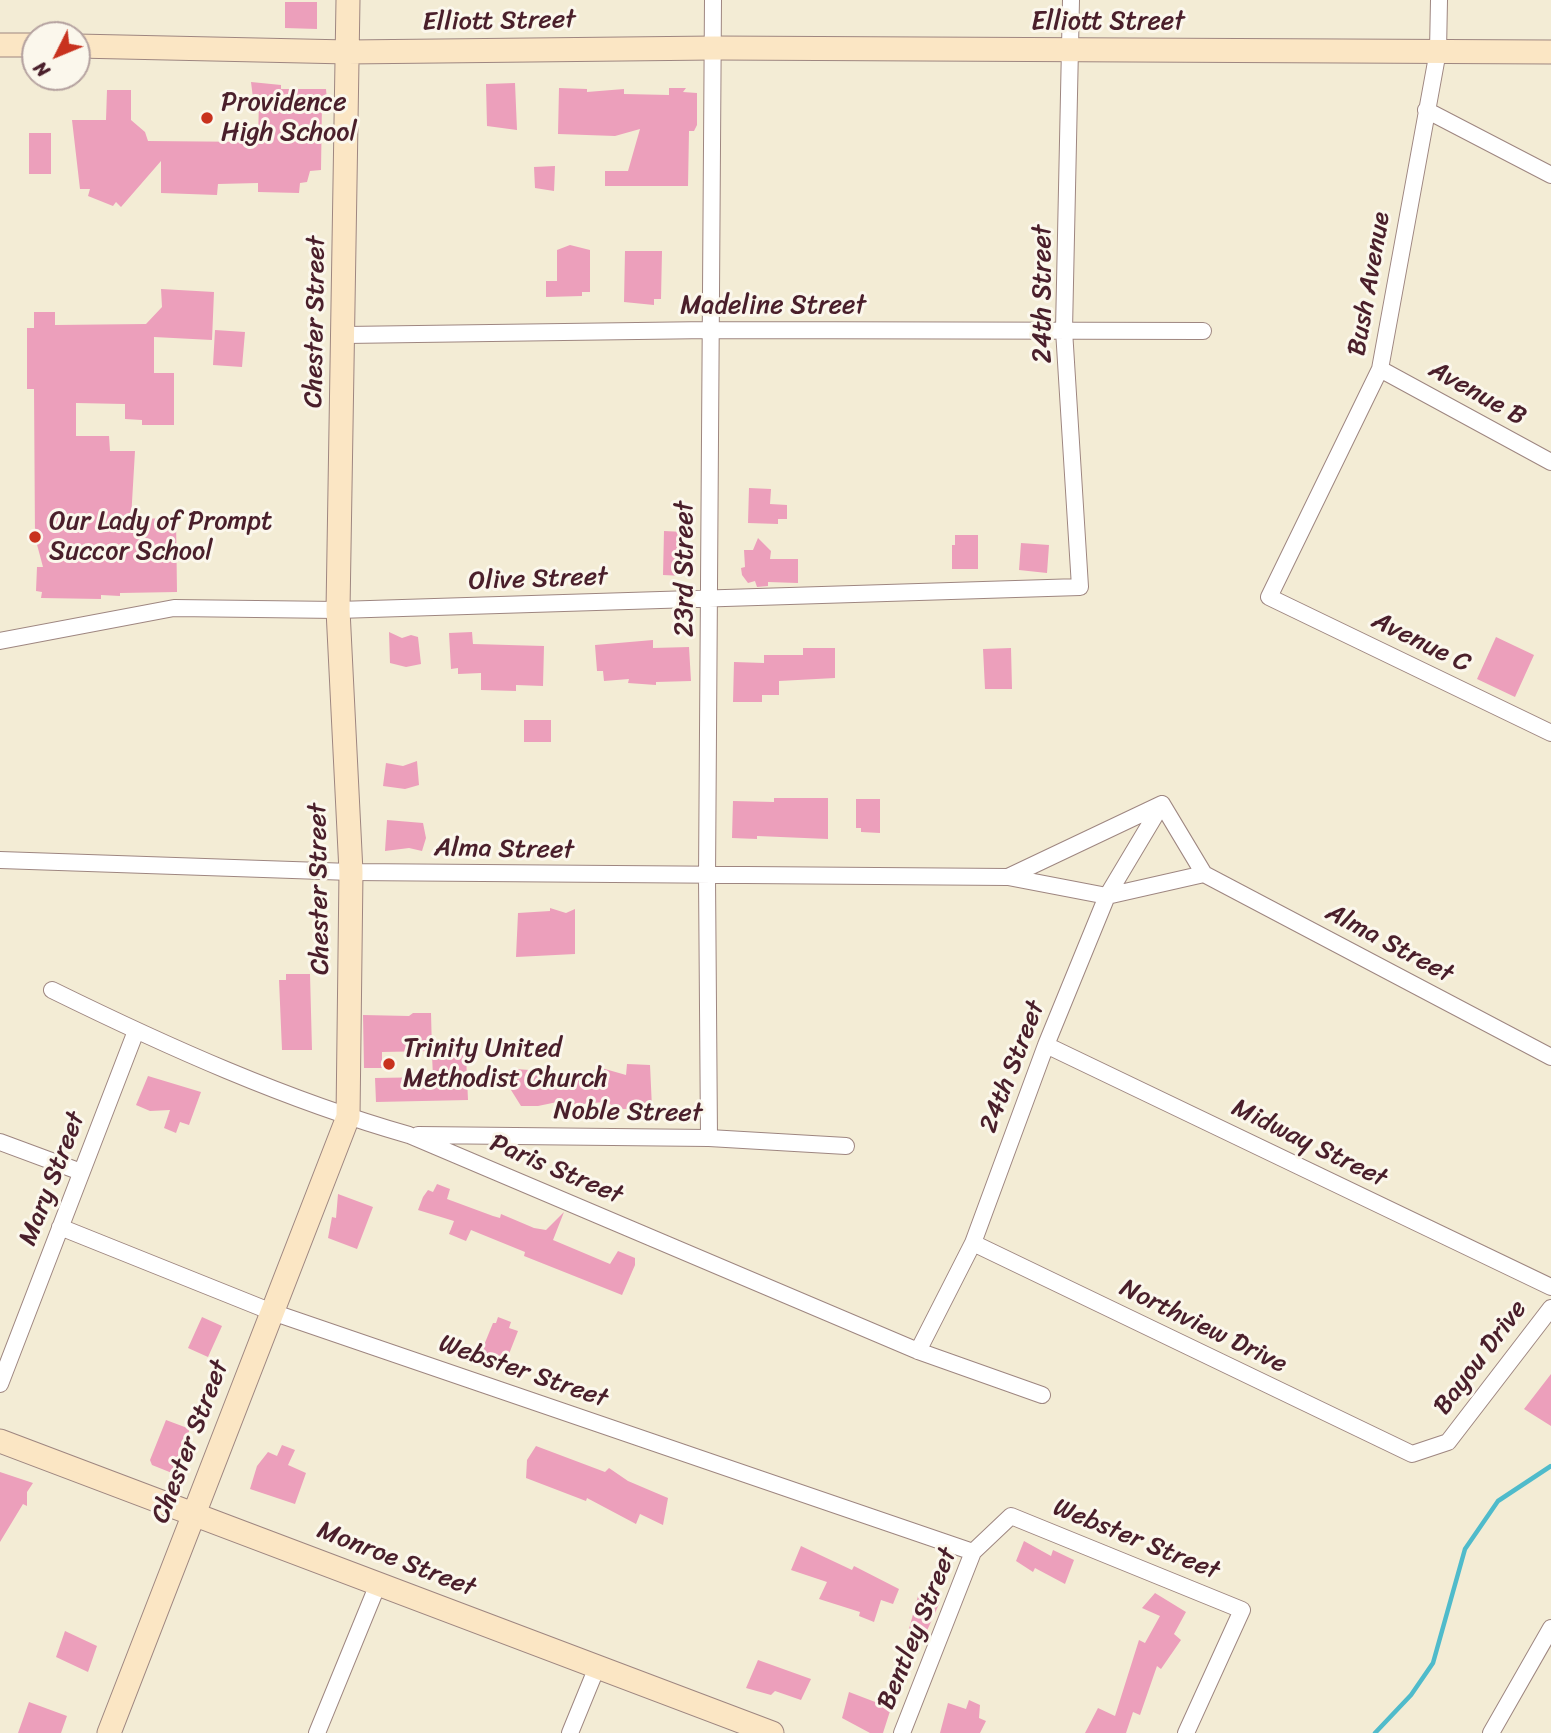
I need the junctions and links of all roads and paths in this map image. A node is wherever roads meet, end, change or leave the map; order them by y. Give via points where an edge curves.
1 (348, 0) edge
2 (713, 0) edge
3 (1071, 0) edge
4 (1439, 0) edge
5 (0, 44) edge
6 (21, 45) edge
7 (91, 46) edge
8 (714, 48) junction
9 (1071, 50) junction
10 (1438, 51) junction
11 (348, 52) junction
12 (1551, 52) edge
13 (1426, 110) junction
14 (1551, 175) edge
15 (710, 330) junction
16 (1064, 330) junction
17 (1203, 331) dead end
18 (345, 335) junction
19 (1380, 369) junction
20 (1551, 462) edge
21 (1080, 587) joint
22 (1269, 597) joint
23 (709, 600) junction
24 (338, 610) junction
25 (0, 641) edge
26 (1551, 733) edge
27 (1162, 804) junction
28 (0, 860) edge
29 (351, 872) junction
30 (1203, 874) junction
31 (707, 877) junction
32 (1008, 877) junction
33 (1107, 896) junction
34 (52, 990) dead end
35 (136, 1031) junction
36 (1046, 1045) junction
37 (1551, 1057) edge
38 (348, 1117) junction
39 (409, 1135) junction
40 (709, 1138) junction
41 (0, 1142) edge
42 (846, 1146) dead end
43 (82, 1172) junction
44 (60, 1227) junction
45 (973, 1244) junction
46 (1551, 1287) edge
47 (1551, 1308) edge
48 (272, 1312) junction
49 (918, 1351) junction
50 (0, 1384) edge
51 (1042, 1395) dead end
52 (0, 1441) edge
53 (1412, 1454) joint
54 (194, 1514) junction
55 (1011, 1516) joint
56 (973, 1552) junction
57 (378, 1584) junction
58 (1551, 1628) edge
59 (597, 1667) junction
60 (108, 1733) edge
61 (317, 1733) edge
62 (570, 1733) edge
63 (772, 1733) edge
64 (902, 1733) edge
65 (1186, 1733) edge
66 (1491, 1733) edge

1 - 11 street, Chester Street
2 - 8 street, 23rd Street
3 - 9 street, 24th Street
4 - 10 street, Bush Avenue
5 - 6 street
7 - 11 street, Elliott Street
8 - 9 street, Elliott Street
8 - 11 street, Elliott Street
8 - 15 street, 23rd Street
9 - 10 street, Elliott Street
9 - 16 street, 24th Street
10 - 12 street, Elliott Street
10 - 13 street, Bush Avenue
11 - 18 street, Chester Street
13 - 14 street
13 - 19 street, Bush Avenue
15 - 16 street, Madeline Street
15 - 18 street, Madeline Street
15 - 23 street, 23rd Street
16 - 17 street, Madeline Street
16 - 21 street, 24th Street
18 - 24 street, Chester Street
19 - 20 street, Avenue B
19 - 22 street, Bush Avenue
21 - 23 street, Olive Street
22 - 26 street, Avenue C
23 - 24 street, Olive Street
23 - 31 street, 23rd Street
24 - 25 street, Olive Street via 174,608
24 - 29 street, Chester Street
27 - 30 street
27 - 32 street, Alma Street
27 - 33 street, 24th Street
28 - 29 street, Alma Street
29 - 31 street, Alma Street
29 - 38 street, Chester Street
30 - 33 street, Alma Street
30 - 37 street, Alma Street
31 - 32 street, Alma Street
31 - 40 street, 23rd Street
32 - 33 street, Alma Street
33 - 36 street, 24th Street
34 - 35 street, Paris Street
35 - 38 street, Paris Street
35 - 43 street, Mary Street
36 - 45 street, 24th Street
36 - 46 street, Midway Street
38 - 39 street, Paris Street
38 - 48 street, Chester Street
39 - 40 street, Noble Street
39 - 49 street, Paris Street
40 - 42 street, Noble Street
41 - 43 street
43 - 44 street, Mary Street
44 - 48 street, Webster Street
44 - 50 street, Mary Street
45 - 49 street, 24th Street
45 - 53 street, Northview Drive
47 - 53 street, Bayou Drive via 1448,1442
48 - 54 street, Chester Street
48 - 56 street, Webster Street
49 - 51 street, Paris Street
52 - 54 street, Monroe Street
54 - 57 street, Monroe Street
54 - 60 street, Chester Street
55 - 56 street, Bentley Street
55 - 65 street, Webster Street via 1242,1610
56 - 64 street, Bentley Street
57 - 59 street, Monroe Street
57 - 61 street
58 - 66 street
59 - 62 street
59 - 63 street, Monroe Street

